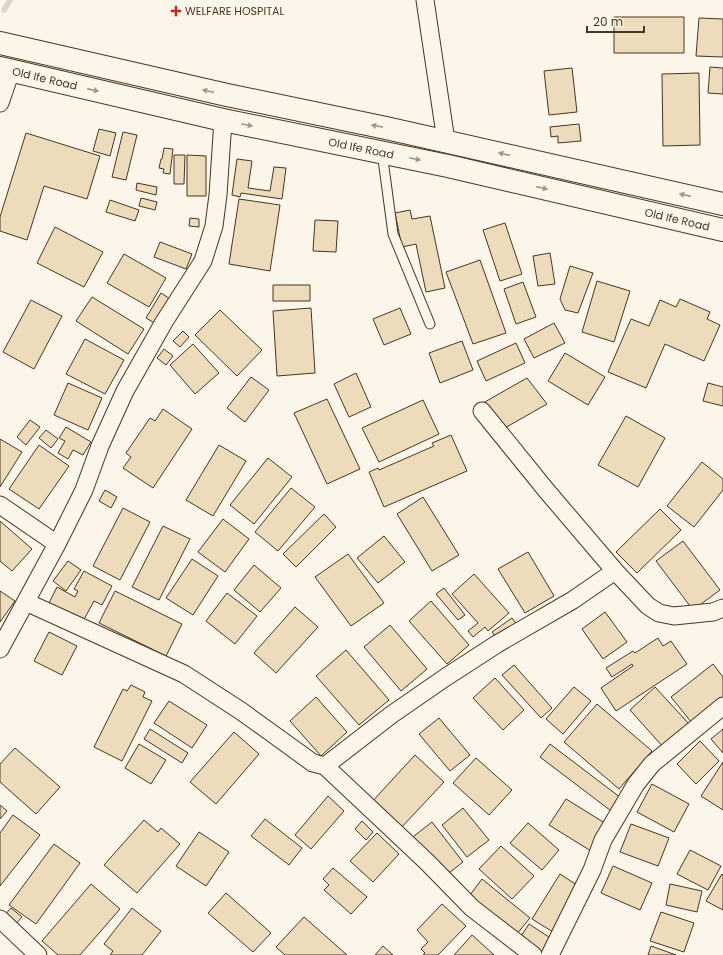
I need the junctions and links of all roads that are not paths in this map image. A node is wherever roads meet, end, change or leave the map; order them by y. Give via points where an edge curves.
1 (424, 0) edge
2 (0, 43) edge
3 (6, 70) edge
4 (158, 79) junction
5 (0, 103) edge
6 (152, 103) junction
7 (223, 120) junction
8 (446, 141) junction
9 (382, 152) junction
10 (723, 204) edge
11 (723, 230) edge
12 (430, 324) dead end
13 (482, 411) dead end
14 (0, 505) edge
15 (57, 544) junction
16 (615, 571) junction
17 (26, 602) junction
18 (723, 608) edge
19 (0, 649) edge
20 (723, 706) edge
21 (325, 766) junction
22 (0, 919) edge
23 (38, 955) edge
24 (533, 955) edge
25 (550, 955) edge

1 - 8 street
2 - 4 main road
3 - 5 street
3 -> 6 main road, Old Ife Road
4 - 6 main road
8 -> 4 main road via 227,96
6 - 7 main road, Old Ife Road
7 -> 9 main road, Old Ife Road
7 - 15 street via 214,226 203,261 164,322 125,391 100,446 84,490
10 -> 8 main road
9 -> 11 main road, Old Ife Road
9 - 12 lane via 393,234
13 - 16 street
14 - 15 street
15 - 17 street
16 - 18 street via 648,606 659,613 674,616 713,612
16 - 21 street via 573,600 446,677
17 - 19 street
17 - 21 street via 184,674 313,763
20 - 25 street via 652,764 636,784 603,840 592,870
21 - 24 street via 472,908
22 - 23 street

